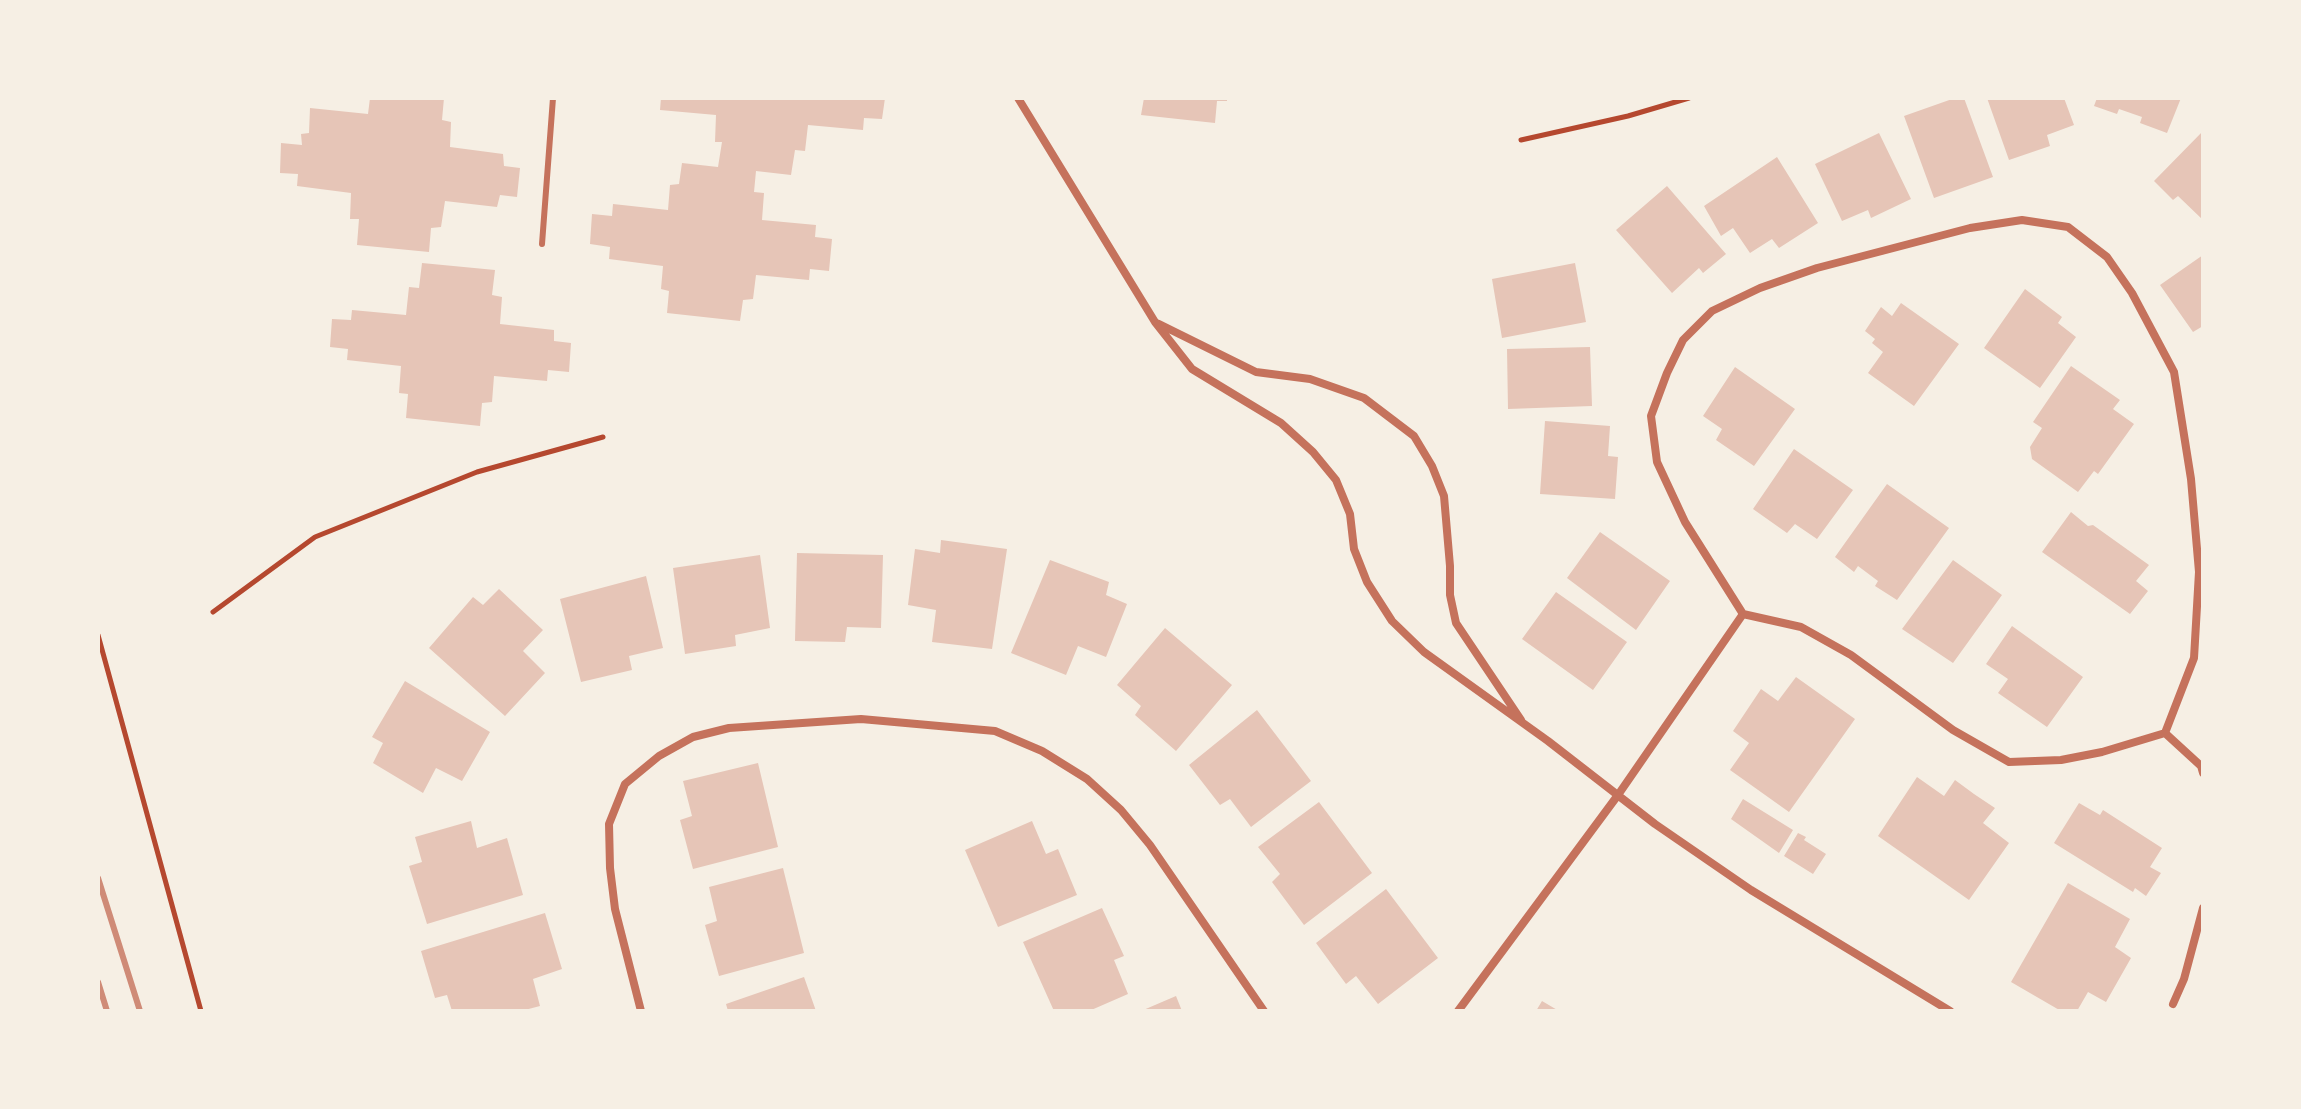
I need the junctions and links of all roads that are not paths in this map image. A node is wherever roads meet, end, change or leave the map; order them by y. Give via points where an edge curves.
1 (553, 98) edge
2 (1018, 98) edge
3 (542, 244) dead end
4 (1155, 322) junction
5 (1743, 614) junction
6 (1524, 724) junction
7 (2165, 733) junction
8 (2203, 773) edge
9 (1618, 795) junction
10 (2203, 908) edge
11 (2173, 1004) dead end
12 (641, 1011) edge
13 (1264, 1011) edge
14 (1458, 1011) edge
15 (1950, 1011) edge

1 - 3 lane
2 - 4 street
4 - 6 street via 1192,369 1281,423 1313,452 1336,480 1367,582 1392,621 1424,652
4 - 6 street via 1256,372 1310,379 1364,398 1414,436 1444,496 1456,623
5 - 7 street via 1801,627 2009,762 2061,760
5 - 7 street via 1685,522 1657,462 1651,416 1683,340 1712,311 1817,268 1970,228 2022,220 2068,227 2107,257 2174,372 2199,572 2194,658
5 - 9 street
6 - 9 street
7 - 8 street
9 - 14 street
9 - 15 street via 1751,890
10 - 11 street
12 - 13 street via 610,868 609,824 625,784 693,737 729,728 861,719 995,731 1042,751 1087,779 1150,845

